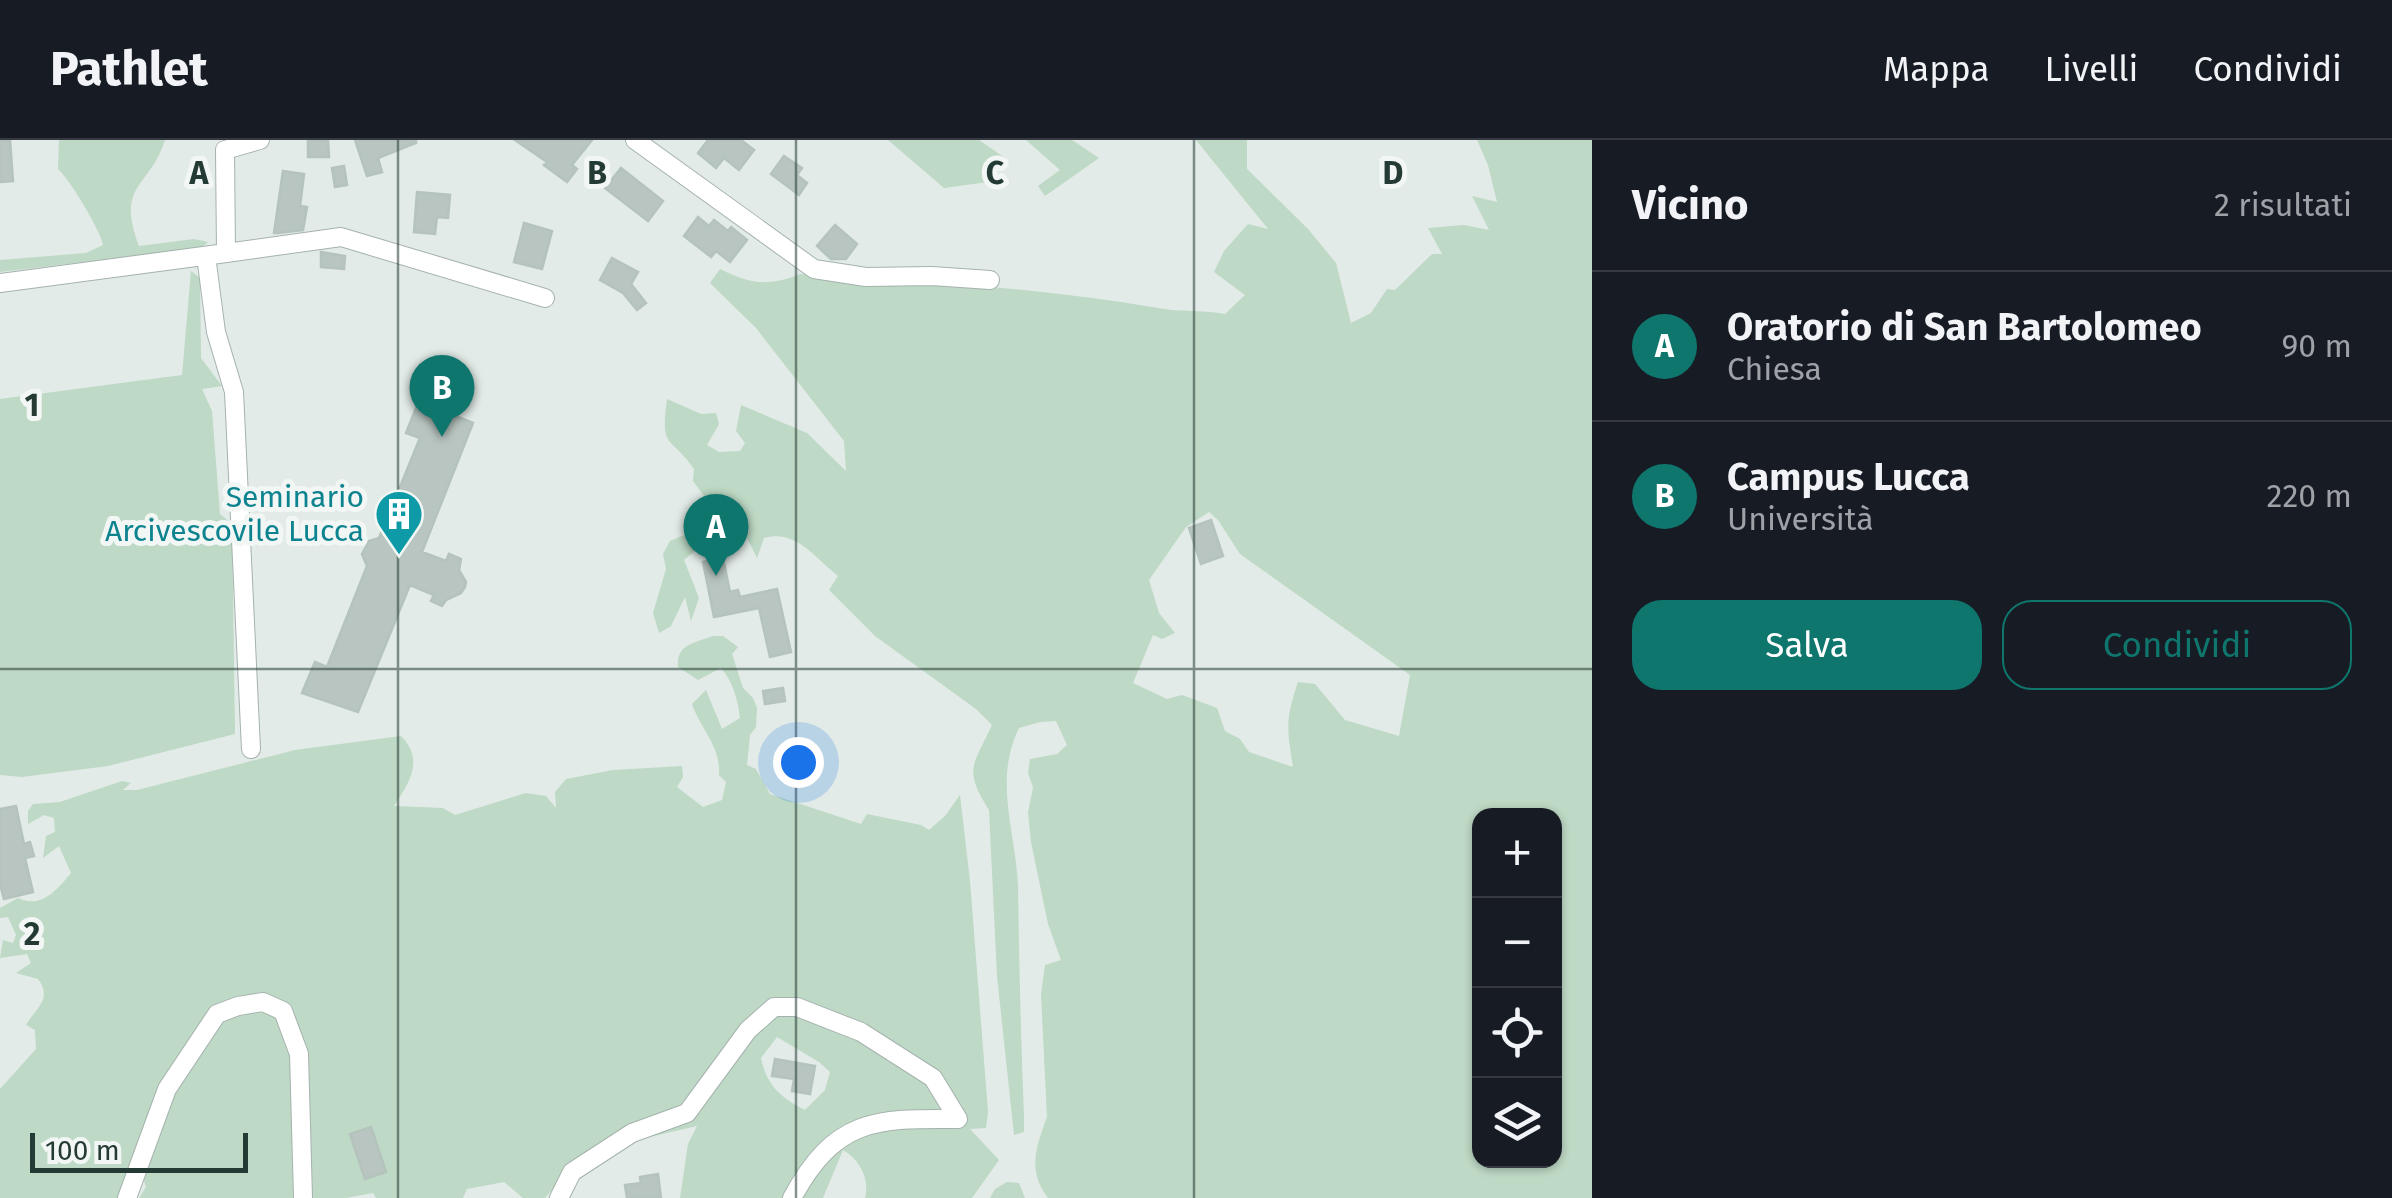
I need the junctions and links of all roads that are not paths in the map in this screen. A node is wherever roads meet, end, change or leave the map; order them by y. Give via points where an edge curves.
1 (260, 140) edge
2 (635, 140) edge
3 (226, 253) junction
4 (206, 256) junction
5 (990, 280) dead end
6 (0, 283) edge
7 (544, 298) dead end
8 (252, 749) dead end
9 (126, 1198) edge
10 (302, 1198) edge
11 (560, 1198) edge
12 (792, 1198) edge

1 - 3 street via 225,150
2 - 5 street via 814,269
3 - 4 street
3 - 7 street via 341,237
4 - 6 street
4 - 8 street via 216,332 234,392
9 - 10 street via 167,1089 217,1014 263,1002 283,1011 299,1054
11 - 12 street via 572,1172 632,1133 686,1113 748,1030 774,1007 798,1007 861,1032 933,1078 958,1120 880,1121 838,1138 808,1168

